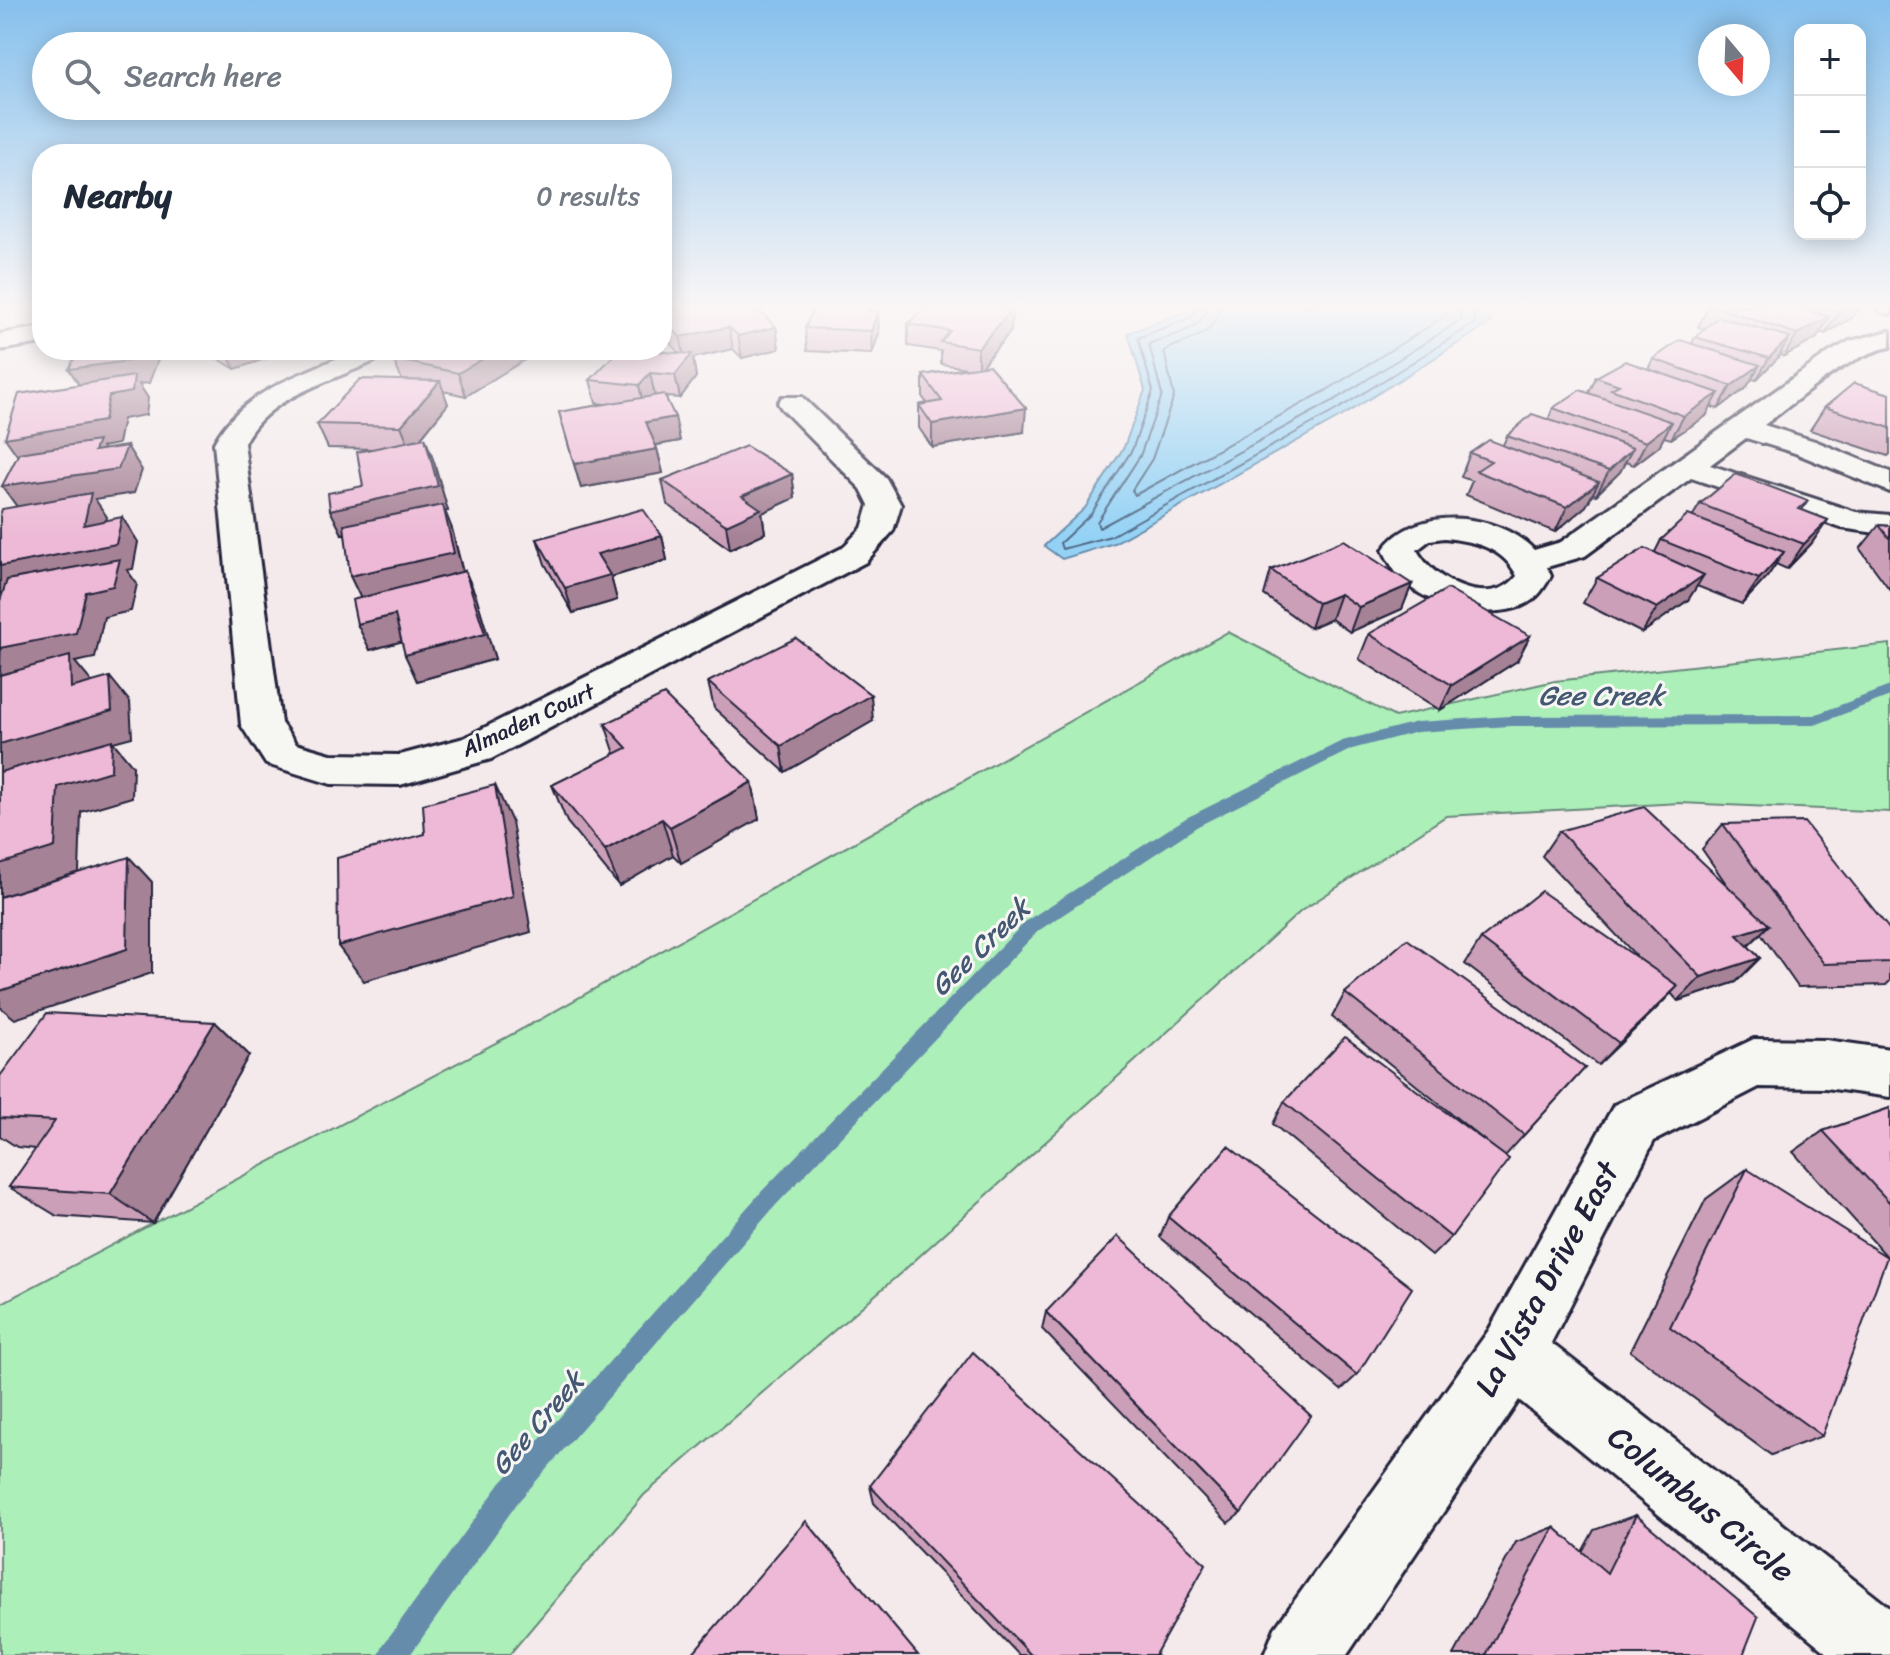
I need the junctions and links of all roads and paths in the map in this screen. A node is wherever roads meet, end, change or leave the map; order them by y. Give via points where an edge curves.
1 (307, 383) edge
2 (1804, 383) edge
3 (792, 403) dead end
4 (1742, 428) junction
5 (1687, 467) junction
6 (1890, 483) edge
7 (1890, 525) edge
8 (1529, 562) dead end
9 (1890, 1073) edge
10 (1512, 1353) junction
11 (1302, 1655) edge
12 (1889, 1655) edge

1 - 3 street, Almaden Court via 256,408 233,429 229,443 261,725 281,754 331,769 400,770 477,749 854,555 877,531 885,505 875,485
2 - 4 street
4 - 5 street
4 - 6 street via 1805,447
5 - 7 street via 1852,521
5 - 8 street via 1573,549
9 - 10 street, La Vista Drive East via 1826,1064 1754,1063 1634,1123
10 - 11 street, La Vista Drive East
10 - 12 street, Columbus Circle

